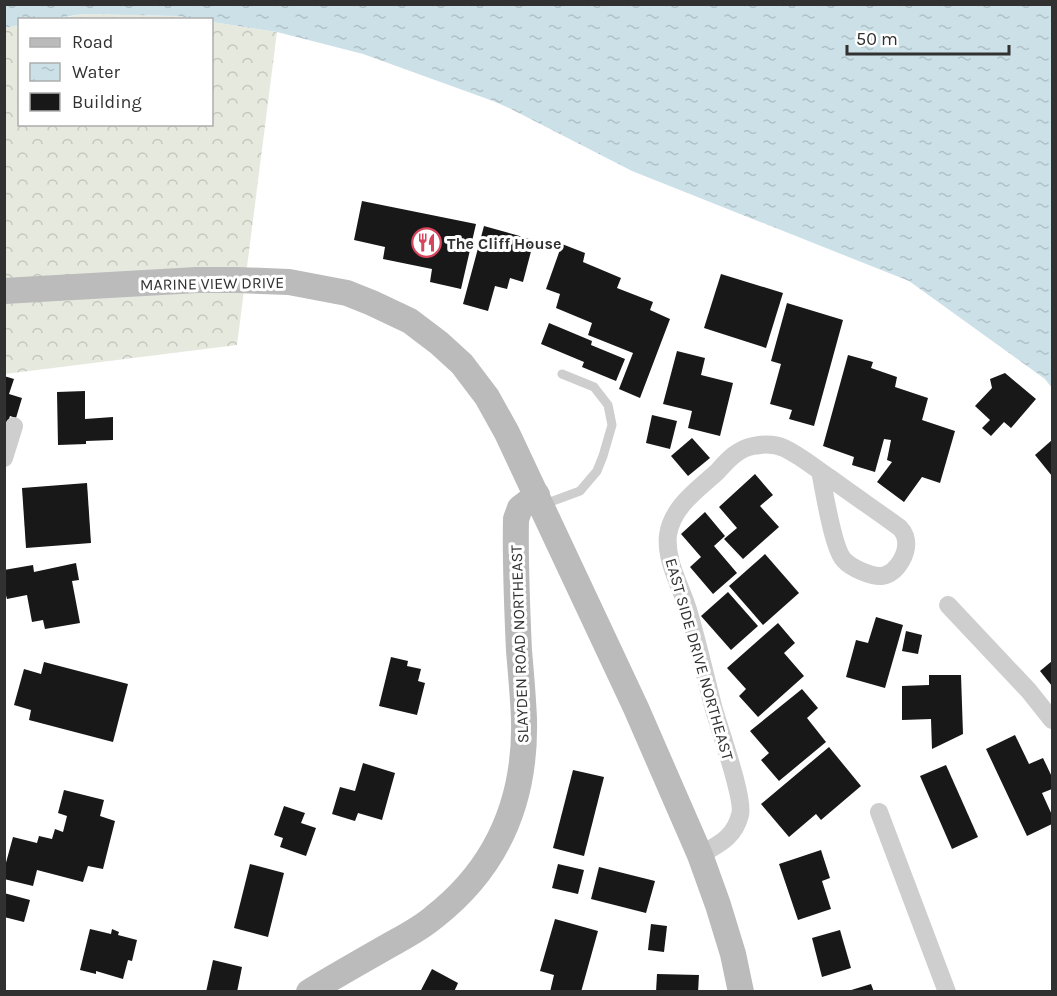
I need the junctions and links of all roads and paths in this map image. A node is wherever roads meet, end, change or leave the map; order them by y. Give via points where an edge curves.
1 (4, 291) edge
2 (562, 374) dead end
3 (14, 426) dead end
4 (4, 458) edge
5 (820, 471) junction
6 (539, 500) junction
7 (948, 605) dead end
8 (1053, 720) edge
9 (879, 812) dead end
10 (700, 855) junction
11 (309, 992) edge
12 (741, 992) edge
13 (947, 992) edge

1 - 6 main road, MARINE VIEW DRIVE via 238,280 289,282 347,293 410,321 462,364 487,397
2 - 6 lane via 594,387 608,405 612,425 597,471 580,491
3 - 4 street
5 - 5 street, EAST SIDE DRIVE NORTHEAST via 837,549 844,561 867,573 888,574 903,559 906,548 900,528
5 - 10 street, EAST SIDE DRIVE NORTHEAST via 782,447 751,446 738,452 685,502 668,534 670,561 689,612 740,797 741,813 732,833
6 - 10 main road
6 - 11 main road, SLAYDEN ROAD NORTHEAST via 520,508 516,519 524,720 522,765 501,837 470,884 433,918
7 - 8 street
9 - 13 street
10 - 12 main road via 733,954

